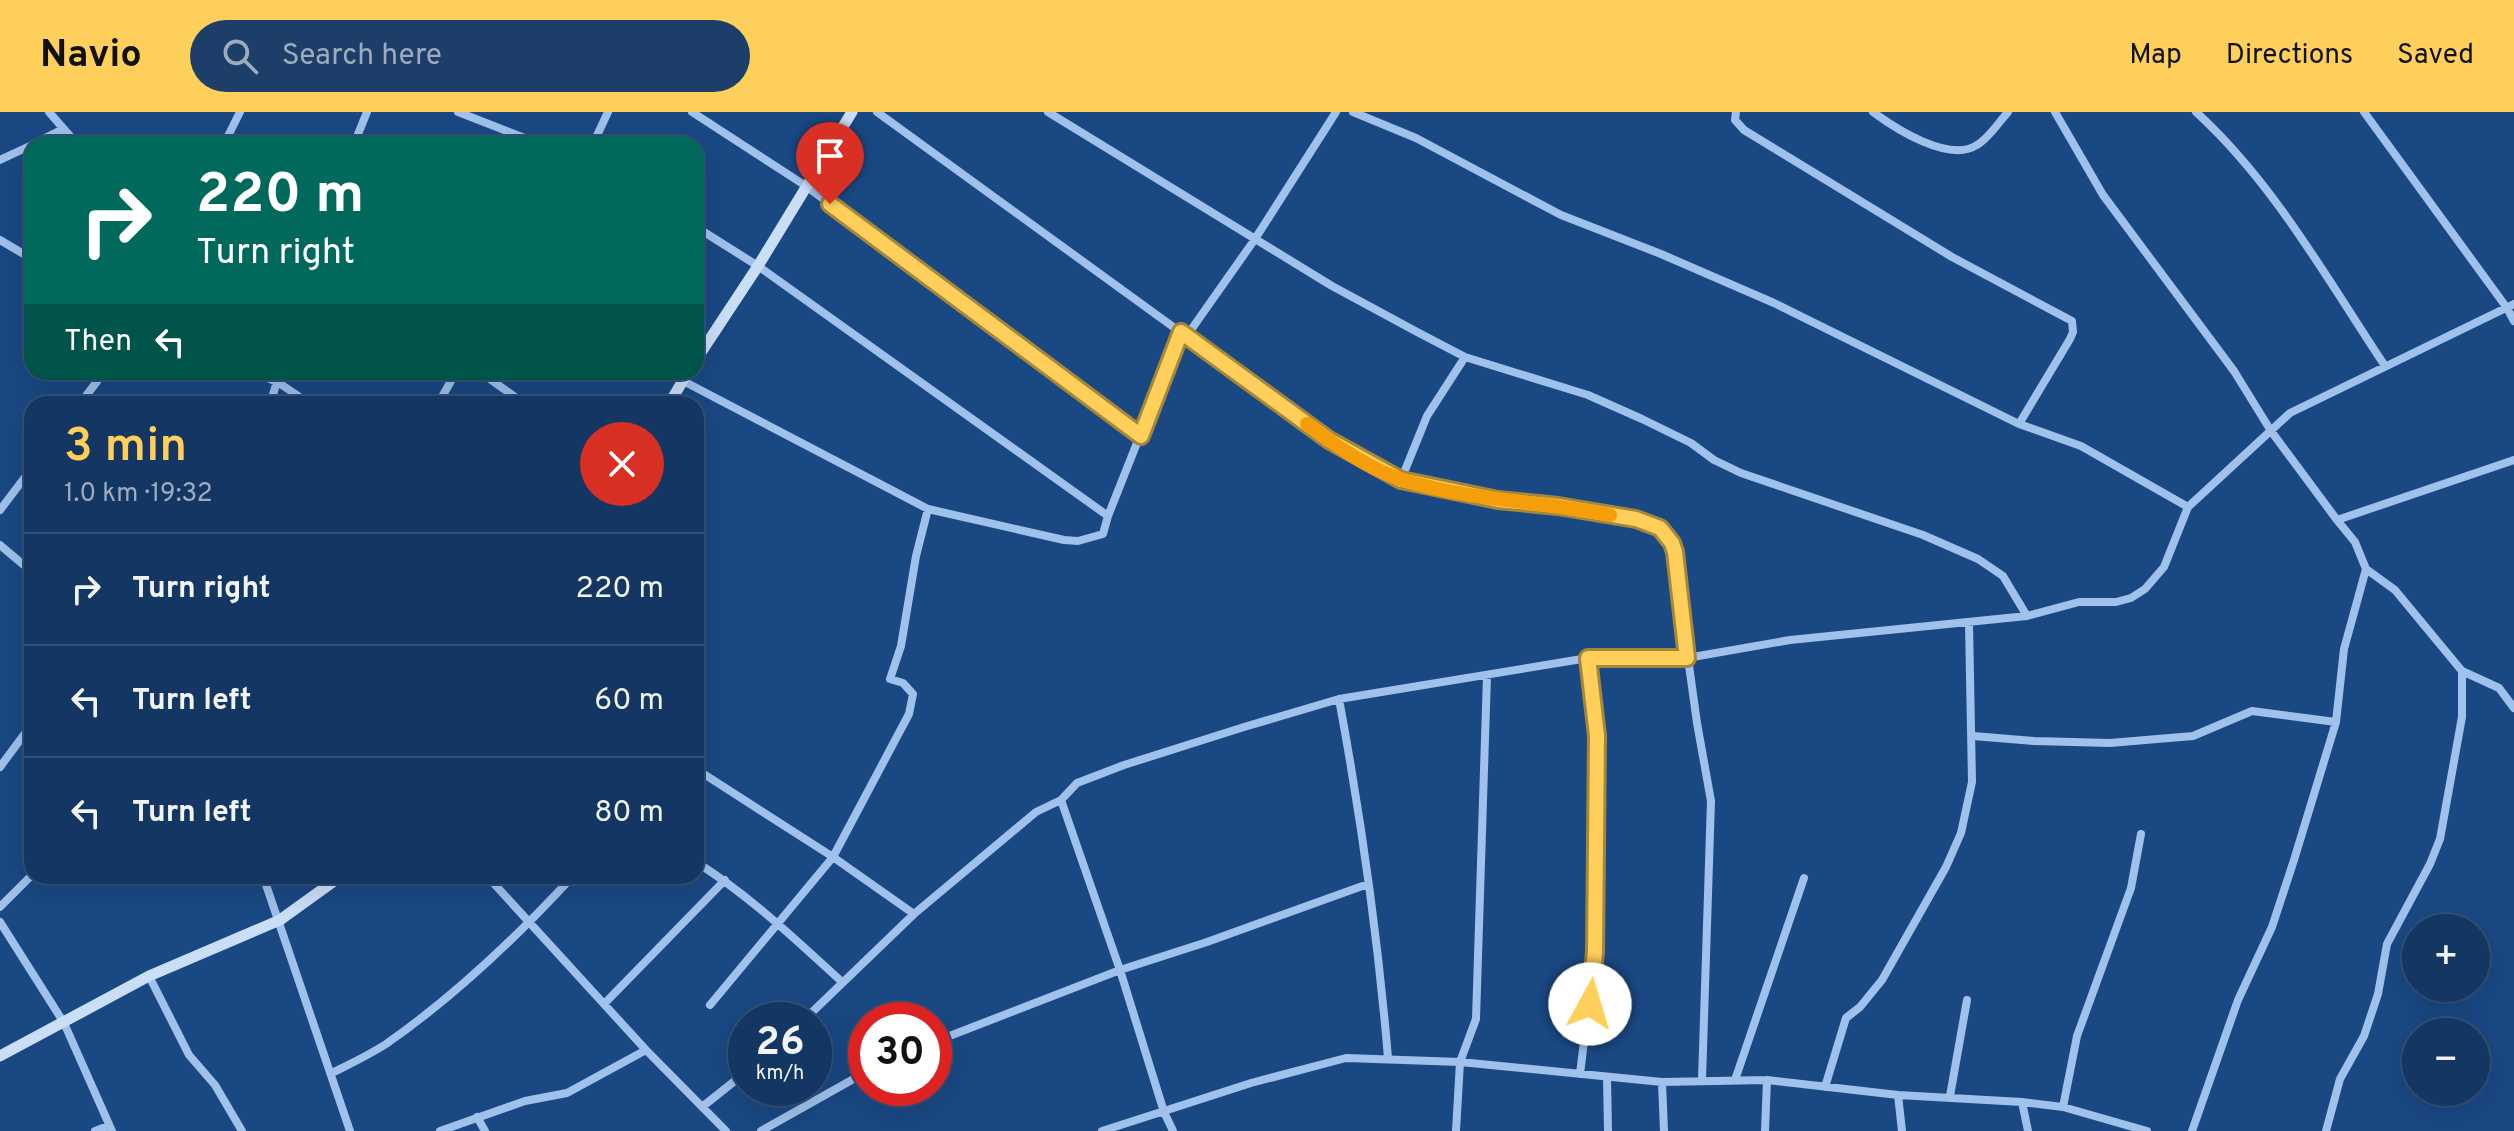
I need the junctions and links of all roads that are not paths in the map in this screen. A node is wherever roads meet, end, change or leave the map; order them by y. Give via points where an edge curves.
1 (49, 112) edge
2 (240, 112) edge
3 (367, 112) edge
4 (458, 112) edge
5 (608, 112) edge
6 (692, 112) edge
7 (852, 112) edge
8 (877, 112) edge
9 (1048, 112) edge
10 (1336, 112) edge
11 (1353, 112) edge
12 (1736, 112) edge
13 (1873, 112) edge
14 (2008, 112) edge
15 (2055, 112) edge
16 (2196, 112) edge
17 (2364, 112) edge
18 (63, 129) junction
19 (49, 136) edge
20 (70, 136) edge
21 (228, 136) edge
22 (357, 136) edge
23 (520, 136) edge
24 (597, 136) edge
25 (24, 148) edge
26 (0, 160) edge
27 (806, 186) junction
28 (704, 232) edge
29 (1255, 239) junction
30 (0, 240) edge
31 (24, 254) edge
32 (758, 266) junction
33 (2511, 306) edge
34 (2514, 321) edge
35 (1183, 334) junction
36 (704, 348) edge
37 (1465, 357) junction
38 (2385, 366) junction
39 (272, 380) edge
40 (279, 380) edge
41 (491, 380) edge
42 (693, 380) edge
43 (279, 383) junction
44 (273, 396) edge
45 (298, 396) edge
46 (514, 396) edge
47 (2019, 424) junction
48 (2271, 431) junction
49 (1141, 436) junction
50 (2514, 460) edge
51 (24, 478) edge
52 (1401, 480) junction
53 (2188, 507) junction
54 (928, 509) junction
55 (0, 510) edge
56 (1108, 516) junction
57 (2337, 520) junction
58 (0, 545) edge
59 (24, 565) edge
60 (2366, 569) junction
61 (2027, 616) junction
62 (1969, 623) junction
63 (1588, 658) junction
64 (1687, 658) junction
65 (2462, 671) junction
66 (1487, 676) junction
67 (1339, 699) junction
68 (2514, 708) edge
69 (2336, 722) junction
70 (24, 735) edge
71 (1973, 736) junction
72 (0, 767) edge
73 (704, 774) edge
74 (1061, 800) junction
75 (2141, 834) dead end
76 (833, 857) junction
77 (704, 867) edge
78 (1804, 878) dead end
79 (725, 880) junction
80 (24, 883) edge
81 (266, 884) edge
82 (330, 884) edge
83 (494, 884) edge
84 (566, 884) edge
85 (1368, 884) junction
86 (0, 907) edge
87 (914, 914) junction
88 (280, 920) junction
89 (0, 922) edge
90 (777, 922) junction
91 (529, 924) junction
92 (1120, 970) junction
93 (149, 976) junction
94 (841, 981) junction
95 (1967, 1000) dead end
96 (821, 1002) edge
97 (604, 1004) junction
98 (710, 1005) dead end
99 (64, 1023) junction
100 (952, 1035) edge
101 (646, 1050) junction
102 (0, 1056) edge
103 (1388, 1058) junction
104 (1460, 1062) junction
105 (332, 1073) junction
106 (1580, 1074) junction
107 (1607, 1077) junction
108 (1702, 1080) junction
109 (1735, 1080) junction
110 (1767, 1080) junction
111 (848, 1082) edge
112 (1662, 1082) junction
113 (728, 1086) edge
114 (1825, 1087) junction
115 (1898, 1095) junction
116 (1950, 1096) junction
117 (2022, 1102) junction
118 (702, 1107) junction
119 (2063, 1107) junction
120 (1164, 1112) junction
121 (477, 1117) junction
122 (110, 1128) edge
123 (95, 1131) edge
124 (242, 1131) edge
125 (350, 1131) edge
126 (440, 1131) edge
127 (485, 1131) edge
128 (726, 1131) edge
129 (761, 1131) edge
130 (1102, 1131) edge
131 (1173, 1131) edge
132 (1456, 1131) edge
133 (1608, 1131) edge
134 (1664, 1131) edge
135 (1765, 1131) edge
136 (1902, 1131) edge
137 (2028, 1131) edge
138 (2147, 1131) edge
139 (2192, 1131) edge
140 (2326, 1131) edge

1 - 18 street
2 - 21 street
3 - 22 street
4 - 23 street
5 - 24 street
6 - 27 street
7 - 27 main road
8 - 35 street
9 - 29 street
10 - 29 street
11 - 47 street via 1416,138 1561,215 1774,303
12 - 47 street via 1737,124 1756,138 1952,257 2072,321 2070,339
13 - 14 street via 1954,151 1978,145
15 - 48 street via 2103,195 2234,371
16 - 38 street via 2277,203
17 - 33 street
18 - 19 street
18 - 20 street
25 - 26 street
27 - 32 main road
27 - 49 street
28 - 32 street
29 - 35 street
29 - 37 street
30 - 31 street
32 - 36 main road
32 - 56 street
33 - 34 street
33 - 38 street
35 - 49 street
35 - 52 street via 1329,440
37 - 52 street via 1427,416
37 - 61 street via 1588,395 1691,443 1741,473 1952,546 2003,576
38 - 48 street via 2290,413
39 - 43 street
40 - 43 street
41 - 46 street
42 - 54 street
43 - 44 street
43 - 45 street
47 - 53 street via 2081,446
48 - 53 street
48 - 57 street
49 - 56 street
50 - 57 street
51 - 55 street
52 - 64 street via 1636,519 1660,528 1675,552
53 - 61 street via 2164,567 2145,589 2116,602 2079,602
54 - 56 street via 1078,541 1103,534
54 - 76 street via 890,679 908,688 913,701
57 - 60 street via 2355,542
58 - 59 street
60 - 65 street via 2395,590
60 - 69 street via 2344,649
61 - 62 street
62 - 64 street via 1790,640
62 - 71 street
63 - 64 street
63 - 66 street
63 - 106 street via 1597,736 1595,952
64 - 108 street via 1711,801
65 - 68 street via 2499,688
65 - 140 street via 2462,717 2440,839 2387,944 2364,1036 2340,1079
66 - 67 street
66 - 104 street via 1476,1019
67 - 74 street via 1124,765 1077,783
67 - 85 street
69 - 71 street via 2252,711 2193,736 2110,743
69 - 139 street via 2272,927 2238,1000
70 - 72 street
71 - 114 street via 1972,782 1961,833 1882,980 1846,1018
73 - 76 street
74 - 87 street via 1036,812
74 - 92 street
75 - 119 street via 2131,888 2077,1036
76 - 87 street
76 - 90 street
77 - 79 street
78 - 109 street
79 - 90 street
79 - 97 street
80 - 86 street
81 - 88 street
82 - 88 main road
83 - 91 street
84 - 91 street
85 - 92 street
85 - 103 street
87 - 94 street
88 - 93 main road
88 - 105 street
89 - 99 street
90 - 94 street
90 - 98 street
91 - 97 street
91 - 105 street via 451,995 384,1046
92 - 100 street
92 - 120 street
93 - 99 main road
93 - 124 street via 189,1055 215,1085
94 - 96 street
95 - 116 street
97 - 101 street
99 - 102 main road
99 - 122 street
101 - 118 street
101 - 121 street via 567,1093
103 - 104 street
103 - 120 street via 1346,1058
104 - 106 street
104 - 132 street
105 - 125 street
106 - 107 street
107 - 112 street
107 - 133 street
108 - 109 street
108 - 112 street
109 - 110 street
110 - 114 street
110 - 135 street
111 - 129 street
112 - 134 street
113 - 118 street
114 - 115 street
115 - 116 street
115 - 136 street
116 - 117 street
117 - 119 street
117 - 137 street
118 - 128 street
119 - 138 street
120 - 130 street
120 - 131 street
121 - 126 street
121 - 127 street
122 - 123 street

